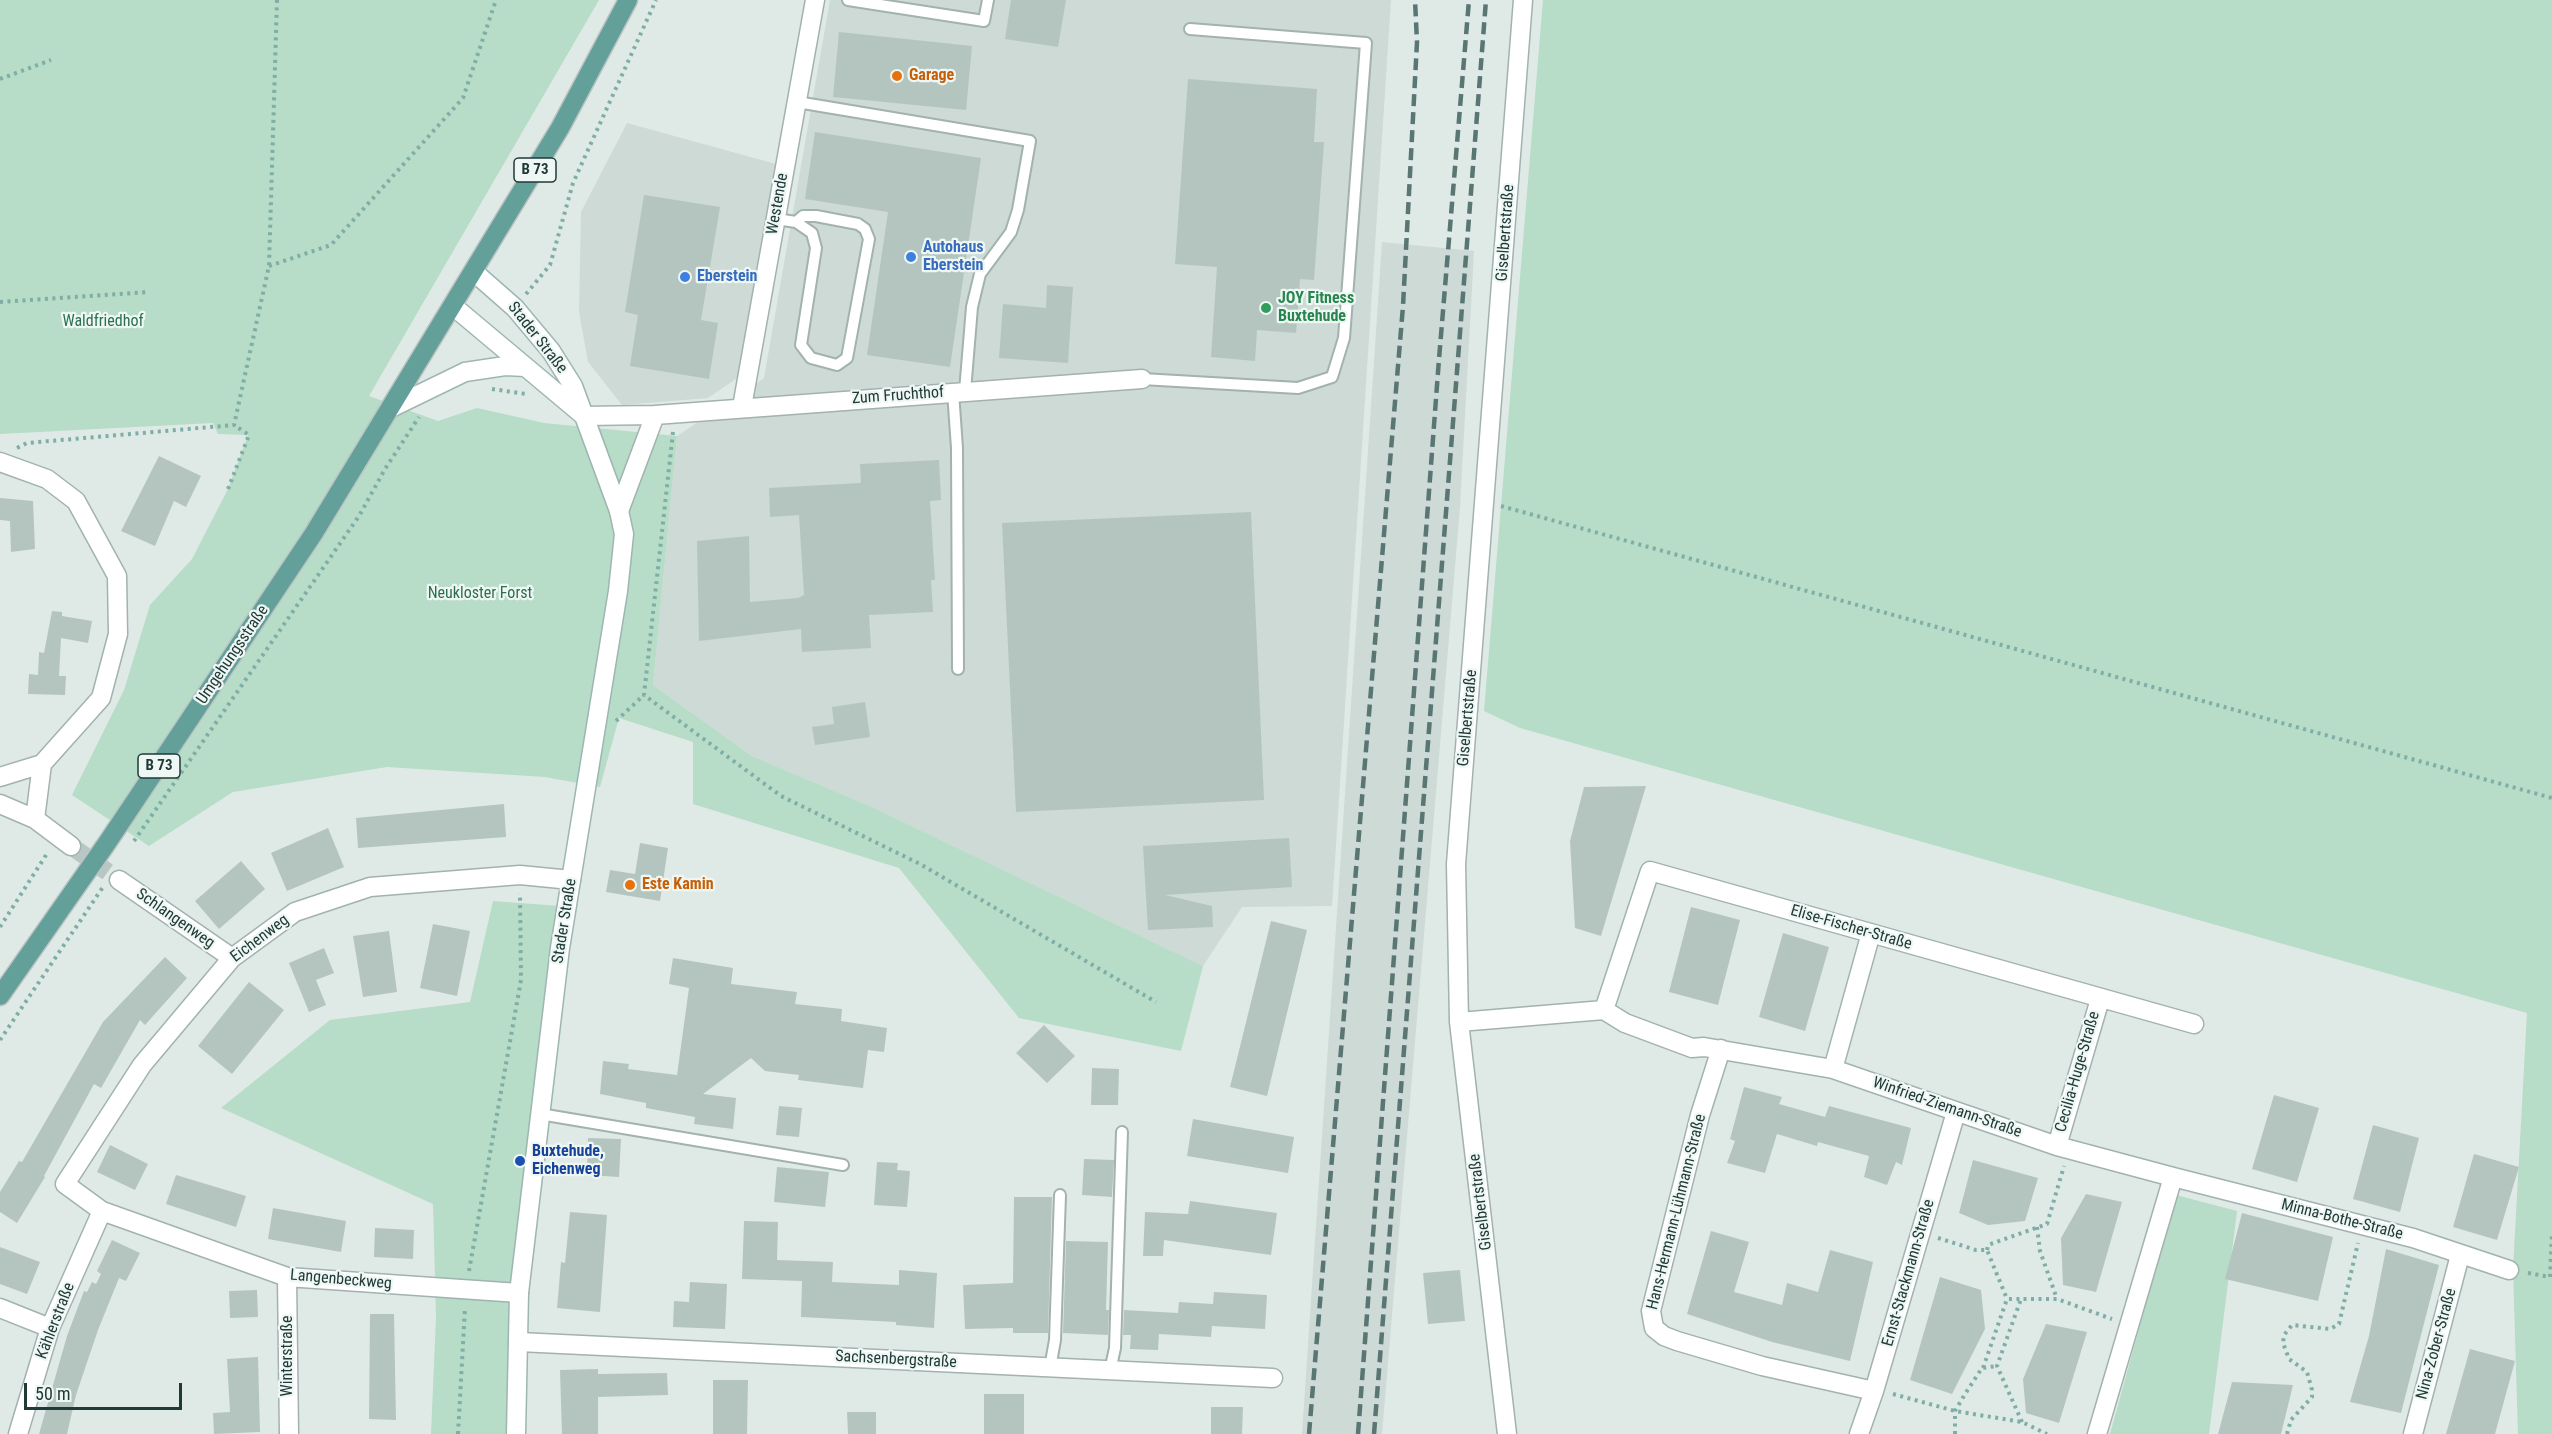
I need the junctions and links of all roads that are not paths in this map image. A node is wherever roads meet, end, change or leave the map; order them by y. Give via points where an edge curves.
1 (628, 0) edge
2 (815, 0) edge
3 (848, 0) edge
4 (988, 0) edge
5 (1523, 0) edge
6 (1190, 29) dead end
7 (796, 102) junction
8 (776, 219) junction
9 (796, 222) junction
10 (474, 272) junction
11 (453, 306) junction
12 (525, 367) junction
13 (1142, 379) joint
14 (959, 392) junction
15 (393, 407) junction
16 (742, 407) junction
17 (655, 415) junction
18 (584, 416) junction
19 (4, 457) edge
20 (619, 512) junction
21 (958, 669) dead end
22 (42, 764) junction
23 (0, 777) edge
24 (0, 804) edge
25 (35, 819) junction
26 (64, 841) tunnel mouth
27 (571, 880) junction
28 (111, 883) tunnel mouth
29 (1871, 933) junction
30 (232, 958) junction
31 (0, 996) edge
32 (2100, 999) junction
33 (1605, 1010) junction
34 (1460, 1022) junction
35 (2194, 1024) dead end
36 (1720, 1049) junction
37 (1833, 1069) junction
38 (1956, 1112) junction
39 (540, 1114) junction
40 (1122, 1132) dead end
41 (2063, 1147) junction
42 (843, 1165) dead end
43 (2173, 1177) junction
44 (1060, 1195) dead end
45 (102, 1211) junction
46 (2460, 1255) junction
47 (2509, 1270) road end
48 (287, 1277) junction
49 (519, 1293) junction
50 (0, 1308) edge
51 (50, 1328) junction
52 (519, 1342) junction
53 (1050, 1368) junction
54 (1110, 1371) junction
55 (1273, 1378) dead end
56 (1874, 1391) junction
57 (18, 1434) edge
58 (289, 1434) edge
59 (516, 1434) edge
60 (1507, 1434) edge
61 (1859, 1434) edge
62 (2097, 1434) edge
63 (2413, 1434) edge

1 - 10 main road, B 73 via 560,128
2 - 7 street, Westende
3 - 4 lane via 984,21
5 - 34 street, Giselbertstraße via 1455,864
6 - 13 lane via 1366,44 1344,338 1332,377 1299,388
7 - 8 street, Westende
7 - 14 lane via 1030,141 1011,232 980,274
8 - 9 lane
8 - 16 street, Westende
9 - 9 lane via 812,233 816,248 801,345 812,358 837,365 847,358 869,239 858,224 816,216 803,216
10 - 11 main road, B 73
10 - 18 street, Stader Straße via 515,308 551,351 573,386
11 - 12 street, Stader Straße
11 - 15 main road, Umgehungsstraße / B 73
12 - 15 street via 465,372
12 - 18 street, Stader Straße
13 - 14 street, Zum Fruchthof
14 - 16 street, Zum Fruchthof
14 - 21 lane
15 - 31 main road, Umgehungsstraße / B 73 via 107,843
16 - 17 street, Zum Fruchthof
17 - 18 street, Zum Fruchthof
17 - 20 street
18 - 20 street, Stader Straße
19 - 22 street via 47,479 76,501 117,576 118,634 101,698
20 - 27 street, Stader Straße via 624,554
22 - 23 street
22 - 25 street
24 - 25 street
25 - 26 street
27 - 30 street, Eichenweg via 520,874 370,887 295,912
27 - 39 street, Stader Straße
28 - 30 street, Schlangenweg
29 - 32 street, Elise-Fischer-Straße
29 - 33 street, Elise-Fischer-Straße via 1650,871
29 - 37 street
30 - 45 street, Eichenweg via 142,1065 65,1185
32 - 35 street, Elise-Fischer-Straße
32 - 41 street, Cecilia-Huge-Straße
33 - 34 street
33 - 36 street, Winfried-Ziemann-Straße via 1625,1023 1692,1048
34 - 60 street, Giselbertstraße
36 - 37 street, Winfried-Ziemann-Straße
36 - 56 street, Hans-Hermann-Lühmann-Straße via 1650,1311 1654,1328 1677,1341 1762,1366
37 - 38 street, Winfried-Ziemann-Straße
38 - 41 street, Winfried-Ziemann-Straße
38 - 56 street, Ernst-Stackmann-Straße
39 - 42 lane
39 - 49 street, Stader Straße
40 - 54 lane via 1115,1348
41 - 43 street, Winfried-Ziemann-Straße
43 - 46 street, Minna-Bothe-Straße via 2413,1238
43 - 62 street
44 - 53 lane via 1056,1340
45 - 48 street, Langenbeckweg
45 - 51 street, Kählerstraße
46 - 47 street, Minna-Bothe-Straße
46 - 63 street, Nina-Zober-Straße
48 - 49 street, Langenbeckweg
48 - 58 street, Winterstraße
49 - 52 street, Stader Straße
50 - 51 street
51 - 57 street, Kählerstraße
52 - 53 street, Sachsenbergstraße
52 - 59 street, Stader Straße
53 - 54 street, Sachsenbergstraße
54 - 55 street, Sachsenbergstraße
56 - 61 street, Ernst-Stackmann-Straße

